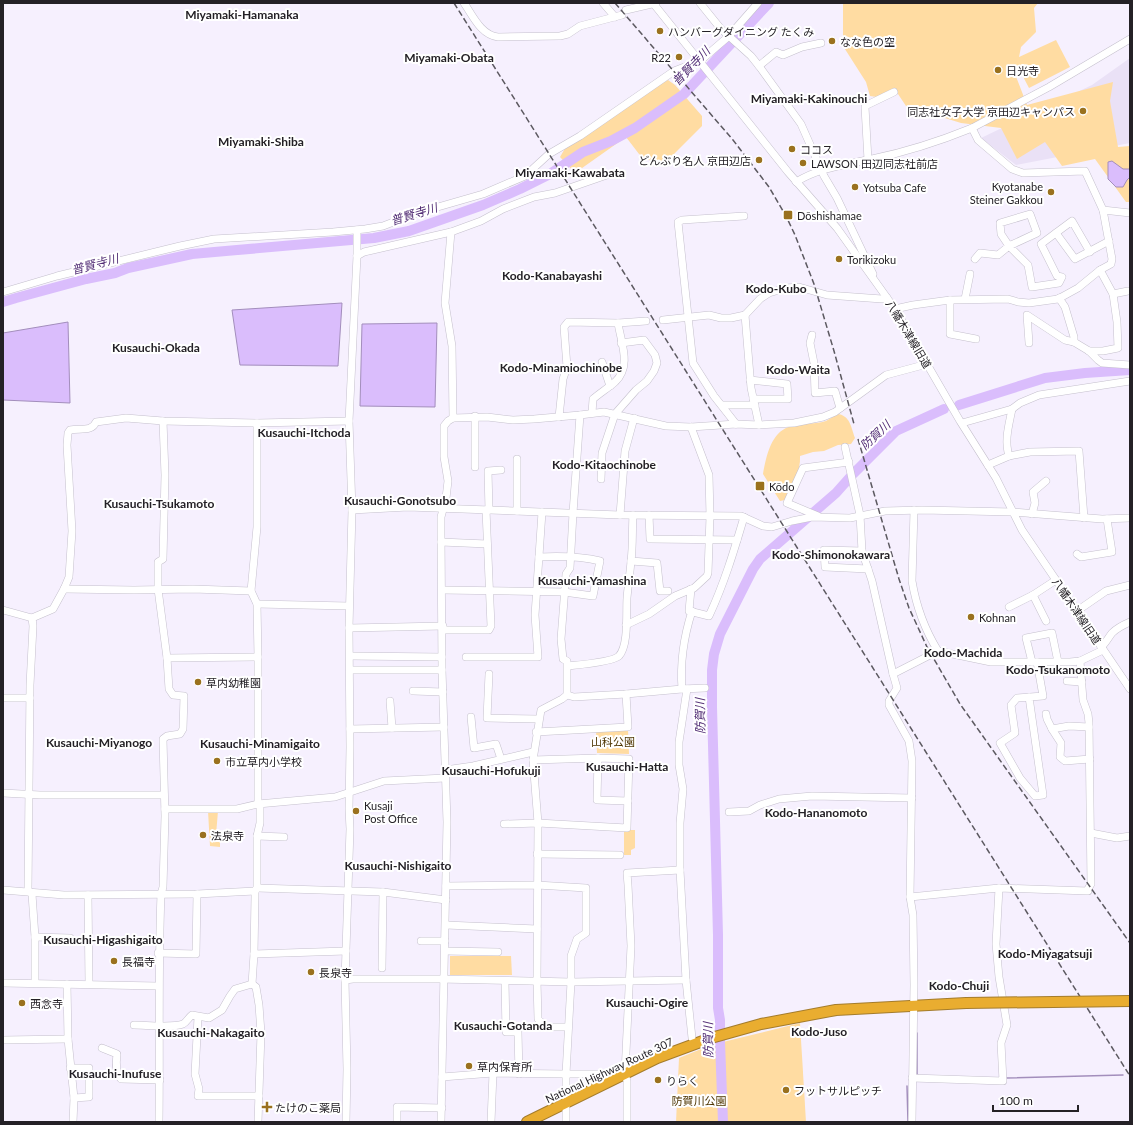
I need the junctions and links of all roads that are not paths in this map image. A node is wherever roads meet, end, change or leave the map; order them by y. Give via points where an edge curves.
1 (464, 3) edge
2 (603, 3) edge
3 (654, 3) edge
4 (700, 3) edge
5 (758, 3) edge
6 (621, 14) junction
7 (729, 37) junction
8 (1130, 39) edge
9 (821, 44) dead end
10 (701, 62) junction
11 (759, 66) junction
12 (894, 92) dead end
13 (972, 128) junction
14 (868, 160) junction
15 (822, 170) junction
16 (607, 175) dead end
17 (796, 182) junction
18 (1103, 210) junction
19 (1130, 212) edge
20 (744, 216) dead end
21 (357, 231) junction
22 (451, 232) junction
23 (1056, 234) junction
24 (1109, 242) junction
25 (1010, 246) junction
26 (1090, 252) junction
27 (357, 253) junction
28 (975, 259) dead end
29 (1100, 270) junction
30 (970, 274) dead end
31 (877, 284) junction
32 (1128, 291) dead end
33 (3, 292) edge
34 (1113, 294) junction
35 (887, 298) junction
36 (1060, 298) junction
37 (965, 299) junction
38 (950, 300) junction
39 (895, 308) junction
40 (745, 315) junction
41 (688, 317) junction
42 (663, 320) dead end
43 (646, 321) dead end
44 (618, 323) junction
45 (812, 335) dead end
46 (976, 339) dead end
47 (1074, 342) junction
48 (621, 343) junction
49 (1029, 343) dead end
50 (1090, 351) junction
51 (602, 362) dead end
52 (928, 364) junction
53 (1130, 365) edge
54 (750, 380) junction
55 (1130, 381) edge
56 (610, 386) junction
57 (754, 402) junction
58 (722, 405) junction
59 (840, 408) junction
60 (1012, 409) junction
61 (592, 413) junction
62 (615, 414) junction
63 (580, 415) junction
64 (475, 416) junction
65 (559, 417) junction
66 (453, 418) junction
67 (634, 418) junction
68 (349, 421) junction
69 (163, 422) junction
70 (257, 423) junction
71 (736, 424) junction
72 (962, 424) junction
73 (759, 425) junction
74 (691, 427) junction
75 (845, 448) dead end
76 (1009, 456) junction
77 (516, 459) dead end
78 (848, 462) junction
79 (988, 465) junction
80 (475, 467) dead end
81 (501, 470) dead end
82 (601, 479) dead end
83 (1046, 481) dead end
84 (443, 509) junction
85 (352, 510) junction
86 (487, 510) junction
87 (914, 510) junction
88 (517, 511) junction
89 (542, 512) junction
90 (1013, 512) junction
91 (573, 513) junction
92 (1032, 514) junction
93 (620, 515) junction
94 (633, 515) junction
95 (650, 515) junction
96 (860, 515) junction
97 (710, 516) junction
98 (744, 517) junction
99 (822, 517) junction
100 (1084, 518) junction
101 (1130, 518) edge
102 (1107, 519) junction
103 (709, 539) junction
104 (737, 540) junction
105 (441, 542) junction
106 (487, 544) junction
107 (862, 551) junction
108 (1077, 554) dead end
109 (571, 556) junction
110 (539, 557) junction
111 (631, 561) junction
112 (868, 569) junction
113 (1056, 580) junction
114 (1130, 585) edge
115 (64, 589) junction
116 (158, 589) junction
117 (692, 589) junction
118 (442, 590) junction
119 (251, 591) junction
120 (489, 591) junction
121 (668, 591) dead end
122 (537, 592) junction
123 (564, 592) junction
124 (1034, 595) junction
125 (257, 604) junction
126 (349, 606) junction
127 (1009, 607) dead end
128 (3, 610) edge
129 (692, 611) junction
130 (1077, 612) junction
131 (32, 618) junction
132 (1046, 621) dead end
133 (1130, 622) edge
134 (626, 625) junction
135 (349, 628) junction
136 (443, 628) junction
137 (1102, 648) junction
138 (938, 651) junction
139 (350, 656) junction
140 (258, 657) junction
141 (442, 657) junction
142 (466, 657) dead end
143 (167, 658) junction
144 (1080, 661) junction
145 (1034, 662) junction
146 (1058, 662) junction
147 (568, 666) junction
148 (350, 670) junction
149 (442, 670) junction
150 (489, 674) dead end
151 (893, 674) junction
152 (1067, 681) dead end
153 (1082, 682) junction
154 (705, 688) dead end
155 (684, 689) junction
156 (1130, 689) edge
157 (413, 691) dead end
158 (443, 692) junction
159 (626, 694) junction
160 (567, 695) junction
161 (1029, 697) junction
162 (3, 698) edge
163 (30, 698) junction
164 (390, 700) dead end
165 (1046, 714) dead end
166 (471, 717) dead end
167 (538, 719) junction
168 (444, 727) junction
169 (1089, 727) junction
170 (392, 728) junction
171 (350, 729) junction
172 (1052, 729) junction
173 (536, 732) junction
174 (533, 756) junction
175 (598, 758) junction
176 (501, 759) junction
177 (1090, 759) junction
178 (445, 770) junction
179 (445, 778) junction
180 (3, 793) edge
181 (350, 793) junction
182 (28, 795) junction
183 (164, 795) junction
184 (912, 798) junction
185 (628, 801) junction
186 (259, 804) junction
187 (165, 809) junction
188 (729, 812) dead end
189 (538, 823) junction
190 (504, 824) dead end
191 (1091, 832) junction
192 (258, 836) junction
193 (1130, 836) edge
194 (284, 837) dead end
195 (537, 854) junction
196 (620, 856) dead end
197 (680, 870) junction
198 (537, 885) junction
199 (446, 886) junction
200 (1000, 888) junction
201 (3, 890) edge
202 (256, 890) junction
203 (348, 891) junction
204 (30, 892) junction
205 (383, 892) junction
206 (161, 894) junction
207 (197, 894) junction
208 (88, 895) junction
209 (910, 896) junction
210 (446, 900) junction
211 (446, 925) junction
212 (537, 929) junction
213 (35, 937) junction
214 (70, 938) dead end
215 (420, 941) dead end
216 (445, 941) junction
217 (445, 951) junction
218 (346, 952) junction
219 (498, 952) dead end
220 (158, 953) junction
221 (254, 954) junction
222 (382, 968) dead end
223 (345, 980) junction
224 (445, 980) junction
225 (629, 980) junction
226 (686, 980) junction
227 (506, 981) junction
228 (537, 981) junction
229 (571, 982) junction
230 (35, 983) junction
231 (3, 984) edge
232 (67, 984) junction
233 (89, 984) junction
234 (252, 984) junction
235 (158, 986) junction
236 (1130, 1001) edge
237 (913, 1005) junction
238 (198, 1017) junction
239 (134, 1025) dead end
240 (160, 1026) junction
241 (568, 1027) junction
242 (692, 1038) dead end
243 (68, 1039) junction
244 (3, 1040) edge
245 (102, 1048) dead end
246 (70, 1068) junction
247 (493, 1073) junction
248 (519, 1074) junction
249 (566, 1074) junction
250 (625, 1074) junction
251 (442, 1077) junction
252 (912, 1078) junction
253 (160, 1080) junction
254 (259, 1096) junction
255 (74, 1098) junction
256 (566, 1103) junction
257 (442, 1108) junction
258 (73, 1122) edge
259 (159, 1122) edge
260 (258, 1122) edge
261 (346, 1122) edge
262 (397, 1122) edge
263 (442, 1122) edge
264 (491, 1122) edge
265 (527, 1122) edge
266 (566, 1122) edge
267 (627, 1122) edge
268 (912, 1122) edge

1 - 6 street via 485,33 498,37 560,36 580,26
2 - 6 street
3 - 6 street
3 - 10 street, 八幡木津線旧道
4 - 7 street
5 - 7 street
7 - 10 street
7 - 11 street
8 - 13 street via 1049,87
9 - 11 street via 802,47 783,55 776,52
10 - 17 street, 八幡木津線旧道
10 - 21 street via 674,71 549,154 525,176 483,194 417,213 383,226
11 - 15 street via 801,124
12 - 14 street via 865,107
13 - 14 street via 931,143
13 - 18 street via 978,140 1012,169 1024,173 1085,171
14 - 15 street
15 - 17 street
15 - 31 street
16 - 22 street via 555,193 534,197
17 - 31 street, 八幡木津線旧道 via 837,228
18 - 19 street
18 - 24 street
20 - 41 street via 678,222
21 - 27 street
21 - 33 street via 214,239 57,276
22 - 27 street
22 - 66 street via 446,303 452,346
23 - 25 street via 1041,244 1057,276 1062,277 1059,282 1032,287 1028,265
23 - 26 street via 1075,259
23 - 26 street via 1072,221
24 - 26 street
24 - 29 street via 1111,264
25 - 25 street via 1001,234 1000,223 1030,214 1037,233
25 - 28 street via 998,255 980,253
27 - 68 street
29 - 34 street
29 - 36 street via 1078,288
30 - 37 street
31 - 35 street, 八幡木津線旧道
32 - 34 street
34 - 50 street via 1118,348
35 - 39 street, 八幡木津線旧道
35 - 40 street via 836,297 799,287 786,288 769,292
36 - 37 street via 1029,303 1008,299
36 - 47 street
37 - 38 street
38 - 39 street
38 - 46 street via 950,334
39 - 52 street, 八幡木津線旧道
40 - 41 street via 731,318 709,315
40 - 54 street
41 - 42 street
41 - 58 street via 693,363
43 - 44 street
44 - 48 street
44 - 65 street via 568,322 564,327 567,367 563,379
45 - 59 street via 810,343 815,393 836,391
47 - 49 street via 1065,340 1027,315
47 - 50 street
48 - 56 street via 625,364
48 - 62 street via 644,340 655,355 657,363 647,381
50 - 53 street via 1102,363
51 - 56 street
52 - 59 street via 886,375
52 - 72 street, 八幡木津線旧道
54 - 57 street
54 - 57 street via 787,384 788,399
55 - 60 street via 1039,395
56 - 61 street via 593,399
57 - 58 street
57 - 73 street
58 - 71 street
59 - 73 street via 823,418
60 - 72 street
60 - 76 street via 1006,446
61 - 62 street
61 - 63 street
62 - 67 street
62 - 82 street via 602,453
63 - 65 street
63 - 91 street
64 - 65 street via 513,420
64 - 66 street
64 - 80 street
66 - 84 street via 444,426 444,457 448,481
67 - 74 street via 666,426
67 - 93 street via 625,451
68 - 70 street
68 - 85 street
69 - 70 street
69 - 115 street via 126,418 96,422 90,428 74,429 68,433 72,531 69,577
69 - 116 street via 164,552 163,559 158,562
70 - 119 street via 257,527
71 - 73 street
71 - 74 street
72 - 79 street, 八幡木津線旧道
74 - 97 street via 708,475
75 - 78 street
76 - 79 street
76 - 100 street via 1030,452 1079,451
77 - 88 street
78 - 96 street
78 - 99 street via 803,468 787,503
79 - 90 street, 八幡木津線旧道
81 - 86 street via 488,471
83 - 92 street via 1033,492 1035,503
84 - 85 street
84 - 86 street
84 - 105 street
85 - 126 street
86 - 88 street
86 - 106 street
87 - 90 street
87 - 96 street
87 - 138 street via 912,581 923,621
88 - 89 street
89 - 91 street
89 - 110 street
90 - 92 street
90 - 113 street, 八幡木津線旧道 via 1022,530
91 - 93 street
91 - 109 street
92 - 100 street
93 - 94 street
94 - 95 street
94 - 111 street
95 - 97 street
95 - 103 street via 650,539
96 - 99 street via 850,518
96 - 107 street
97 - 98 street
97 - 103 street
98 - 99 street via 763,526 772,527 801,519
98 - 104 street
100 - 102 street
101 - 102 street
102 - 108 street via 1112,552 1081,557
103 - 104 street
103 - 117 street via 708,573
104 - 129 street via 721,592 709,616
105 - 106 street
105 - 118 street
106 - 120 street
107 - 112 street
107 - 112 street via 824,550 825,567
109 - 110 street
109 - 123 street
109 - 123 street via 600,561 593,596
110 - 122 street
111 - 121 street via 657,563 660,591
111 - 134 street
112 - 151 street
113 - 124 street
113 - 130 street, 八幡木津線旧道
114 - 130 street via 1106,591
115 - 116 street
115 - 131 street via 53,609
116 - 119 street
116 - 143 street
117 - 129 street via 689,611
117 - 134 street
118 - 120 street
118 - 136 street
119 - 125 street
120 - 122 street
120 - 136 street via 489,630
122 - 123 street
122 - 142 street via 535,615 538,657
123 - 147 street via 561,638 563,659 567,660
124 - 127 street
124 - 132 street
125 - 126 street
125 - 140 street
126 - 135 street
128 - 131 street
129 - 155 street via 683,656 681,676
130 - 137 street, 八幡木津線旧道
131 - 163 street
133 - 137 street via 1112,633
134 - 147 street via 619,656 594,663
135 - 136 street
135 - 139 street
136 - 141 street
137 - 144 street
137 - 156 street, 八幡木津線旧道
138 - 145 street via 991,662
138 - 151 street
139 - 141 street
139 - 148 street
140 - 143 street
140 - 186 street
141 - 149 street
143 - 183 street via 169,689 173,695 184,696 183,729 180,734 163,739
144 - 146 street
144 - 153 street
145 - 146 street
145 - 146 street via 1026,638 1052,633
145 - 161 street via 1043,696
147 - 160 street
148 - 149 street
148 - 171 street
149 - 158 street
150 - 167 street via 487,718
151 - 184 street via 898,688 889,705 909,741
152 - 153 street
153 - 169 street
154 - 155 street
155 - 159 street
155 - 197 street via 679,742 683,789
157 - 158 street
158 - 168 street
159 - 160 street via 574,697
159 - 173 street via 628,727
160 - 167 street via 541,710
161 - 161 street via 1017,698 1011,705 1015,733 1000,743 1020,778 1035,796 1043,795
162 - 163 street
163 - 182 street
164 - 170 street
165 - 172 street
166 - 176 street via 474,748 496,744
167 - 173 street
168 - 170 street
168 - 178 street
169 - 172 street via 1069,726
169 - 177 street
170 - 171 street
171 - 181 street
172 - 177 street via 1061,743 1060,757 1065,761
173 - 174 street
174 - 175 street
174 - 176 street
174 - 189 street
175 - 185 street via 629,759
175 - 185 street via 597,800
176 - 178 street
177 - 191 street
178 - 179 street
179 - 181 street via 384,781
179 - 199 street
180 - 182 street
181 - 186 street via 335,797
181 - 203 street
182 - 183 street
182 - 204 street
183 - 187 street
184 - 188 street via 812,796 779,800 749,811
184 - 209 street
185 - 189 street via 627,828
186 - 187 street via 238,809
186 - 192 street
187 - 206 street
189 - 190 street
189 - 195 street
191 - 193 street via 1117,838
191 - 200 street via 1091,884 1088,892
192 - 194 street
192 - 202 street
195 - 196 street
195 - 198 street
197 - 225 street via 627,873 631,946
197 - 226 street
198 - 199 street
198 - 212 street
198 - 229 street via 586,888 586,933 577,939 571,956
199 - 210 street
200 - 209 street
200 - 252 street via 996,944 1006,1025 1001,1043 1003,1081
201 - 204 street
202 - 203 street
202 - 207 street
202 - 221 street
203 - 205 street
203 - 218 street
204 - 208 street
204 - 213 street
205 - 210 street
205 - 222 street
206 - 207 street
206 - 208 street
206 - 220 street
207 - 220 street via 196,954
208 - 233 street
209 - 237 street via 913,915
210 - 211 street
211 - 212 street
211 - 216 street
212 - 228 street
213 - 214 street
213 - 230 street
215 - 216 street
216 - 217 street
217 - 219 street
217 - 224 street
218 - 221 street
218 - 223 street
220 - 235 street
221 - 234 street
223 - 224 street
223 - 261 street
224 - 227 street
224 - 251 street
225 - 226 street
225 - 229 street
225 - 250 street
226 - 242 street
227 - 228 street
227 - 248 street via 506,1032 518,1032
228 - 229 street
228 - 241 street via 538,1019 546,1027
229 - 241 street
230 - 231 street
230 - 232 street
232 - 233 street
232 - 243 street
233 - 235 street
234 - 238 street via 236,989 222,1010 209,1018
234 - 254 street via 256,987 261,1033
235 - 240 street
236 - 237 highway, National Highway Route 307, bridge
237 - 250 highway, National Highway Route 307 via 836,1010 761,1024 711,1038 657,1058
237 - 252 street
238 - 240 street via 192,1015 186,1022 177,1026
238 - 254 street via 195,1074 198,1096
239 - 240 street
240 - 253 street
241 - 249 street
243 - 244 street
243 - 246 street
245 - 253 street via 116,1054 118,1076 121,1080
246 - 255 street
246 - 255 street via 88,1068 89,1097
247 - 248 street
247 - 251 street
247 - 264 street
248 - 249 street
249 - 250 street
249 - 256 street
250 - 256 highway, National Highway Route 307
250 - 267 street
251 - 257 street
252 - 268 street
253 - 259 street
254 - 260 street
255 - 258 street
256 - 265 highway, National Highway Route 307
256 - 266 street
257 - 262 street via 397,1107
257 - 263 street

